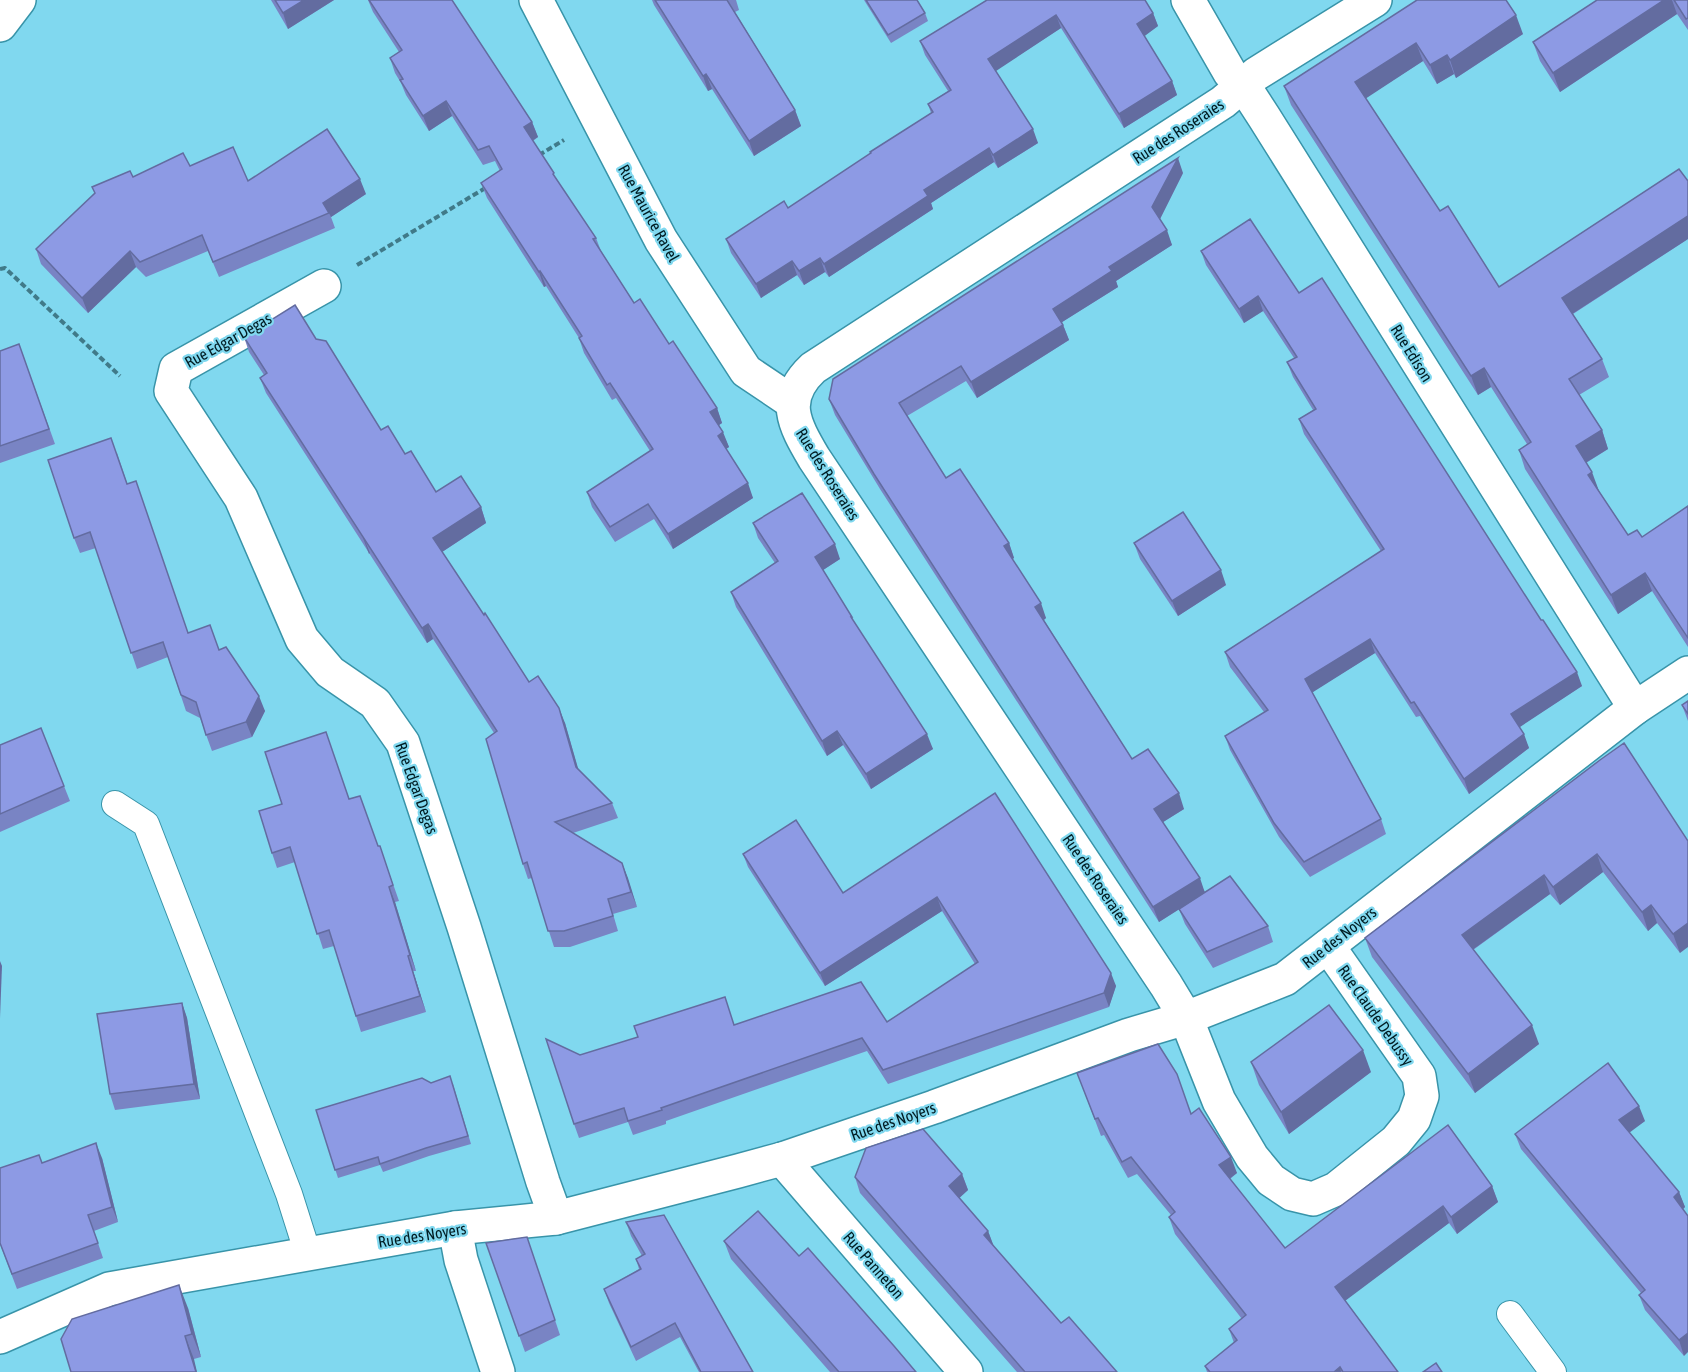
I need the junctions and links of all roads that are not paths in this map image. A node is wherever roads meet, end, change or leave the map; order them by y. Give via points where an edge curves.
1 (19, 0) edge
2 (536, 0) edge
3 (1188, 0) edge
4 (1375, 0) edge
5 (0, 25) edge
6 (1241, 86) junction
7 (324, 286) dead end
8 (792, 402) junction
9 (1688, 673) edge
10 (1635, 708) junction
11 (115, 804) dead end
12 (1328, 946) junction
13 (1186, 1018) junction
14 (782, 1159) junction
15 (556, 1218) junction
16 (455, 1228) junction
17 (308, 1254) junction
18 (1510, 1314) dead end
19 (0, 1337) edge
20 (498, 1372) edge
21 (966, 1372) edge
22 (1553, 1372) edge

1 - 5 street
2 - 8 street, Rue Maurice Ravel via 661,240 746,371
3 - 6 street, Rue Edison
4 - 6 street, Rue des Roseraies
6 - 8 street, Rue des Roseraies via 1223,102 813,368 803,377
6 - 10 street, Rue Edison
7 - 15 street, Rue Edgar Degas via 176,369 171,391 241,498 302,639 330,672 375,703 403,743
8 - 13 street, Rue des Roseraies via 799,431 814,458
9 - 10 street, Rue des Noyers
10 - 12 street, Rue des Noyers
11 - 17 lane via 146,824 289,1194
12 - 13 street, Rue des Noyers via 1285,979
12 - 13 street, Rue Claude Debussy via 1419,1076 1422,1096 1414,1119 1396,1141 1336,1189 1313,1199 1292,1194 1271,1180 1252,1157 1219,1101
13 - 14 street, Rue des Noyers
14 - 15 street, Rue des Noyers
14 - 21 street, Rue Panneton
15 - 16 street, Rue des Noyers
16 - 17 street, Rue des Noyers
16 - 20 street via 461,1260
17 - 19 street, Rue des Noyers via 109,1289
18 - 22 lane

